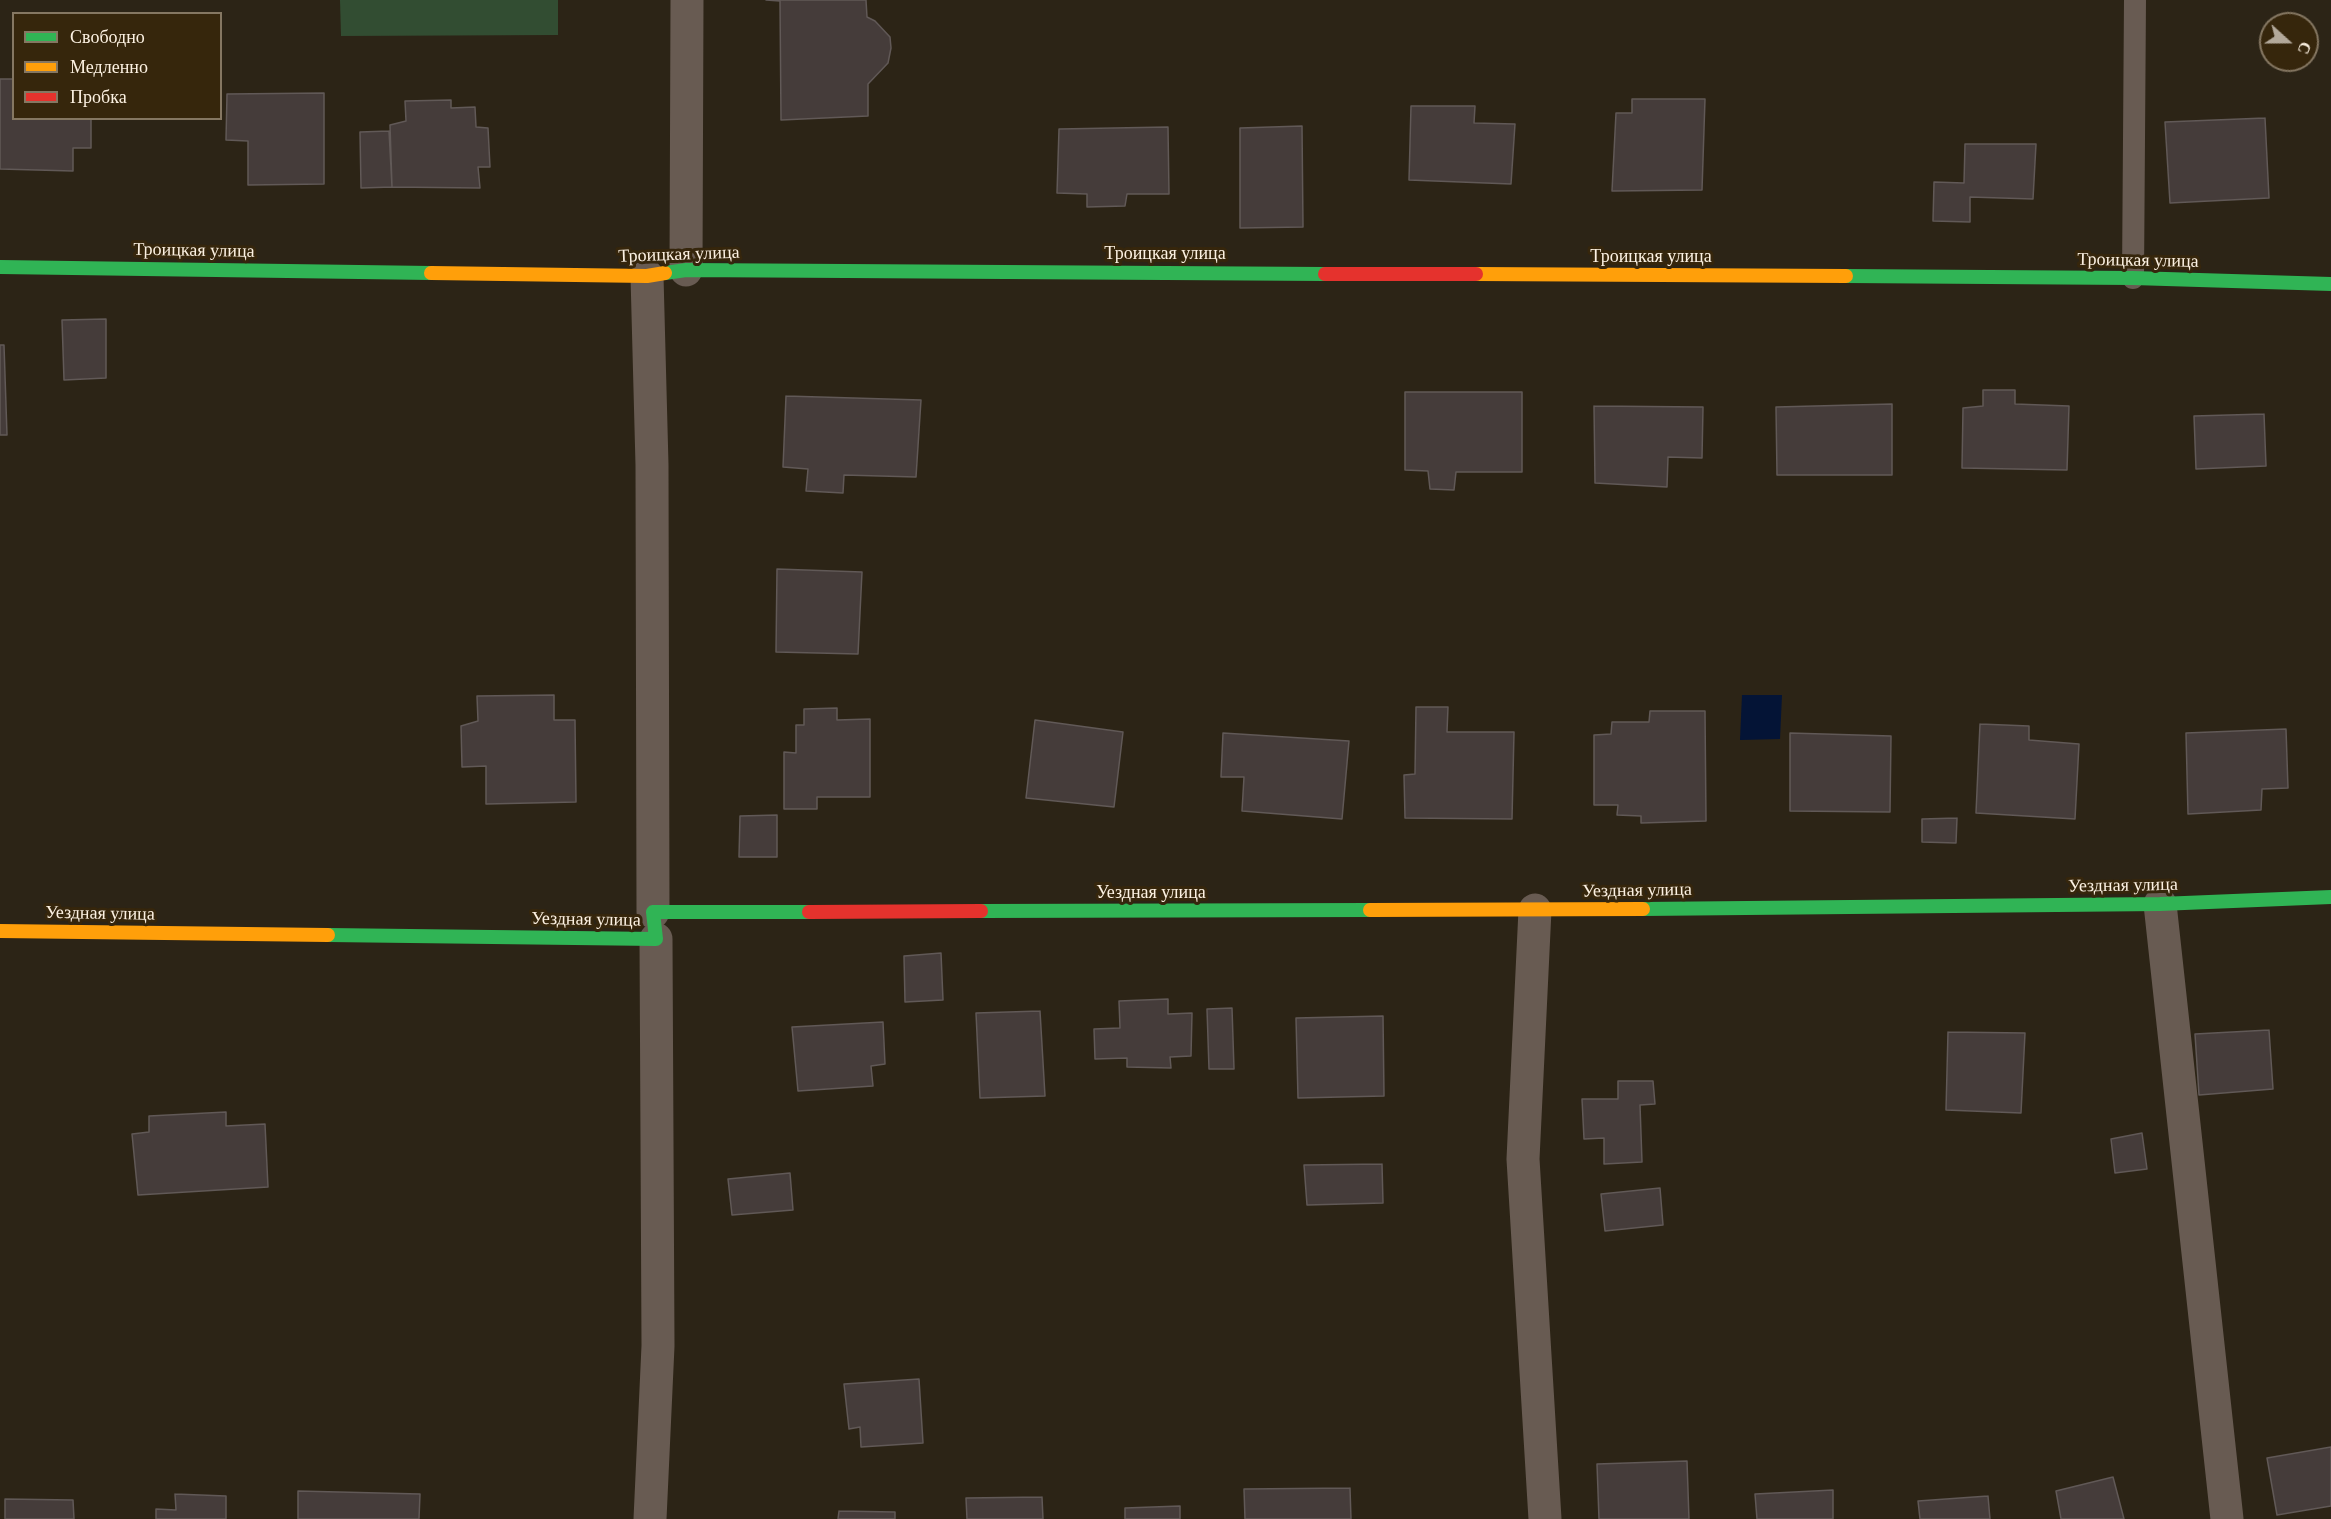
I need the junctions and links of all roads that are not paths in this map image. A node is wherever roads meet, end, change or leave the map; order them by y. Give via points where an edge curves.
1 (687, 0) edge
2 (2135, 0) edge
3 (0, 267) edge
4 (686, 270) junction
5 (647, 276) junction
6 (2133, 278) junction
7 (2331, 284) edge
8 (2331, 897) edge
9 (2160, 904) junction
10 (1535, 910) junction
11 (654, 926) junction
12 (0, 931) edge
13 (650, 1519) edge
14 (1545, 1519) edge
15 (2227, 1519) edge

1 - 4 street
2 - 6 lane
3 - 5 street, Троицкая улица
4 - 5 street, Троицкая улица
4 - 6 street, Троицкая улица
5 - 11 street
6 - 7 street, Троицкая улица
8 - 9 street, Уездная улица
9 - 10 street, Уездная улица
9 - 15 street
10 - 11 street, Уездная улица
10 - 14 street via 1523,1159
11 - 12 street, Уездная улица
11 - 13 street via 658,1346

